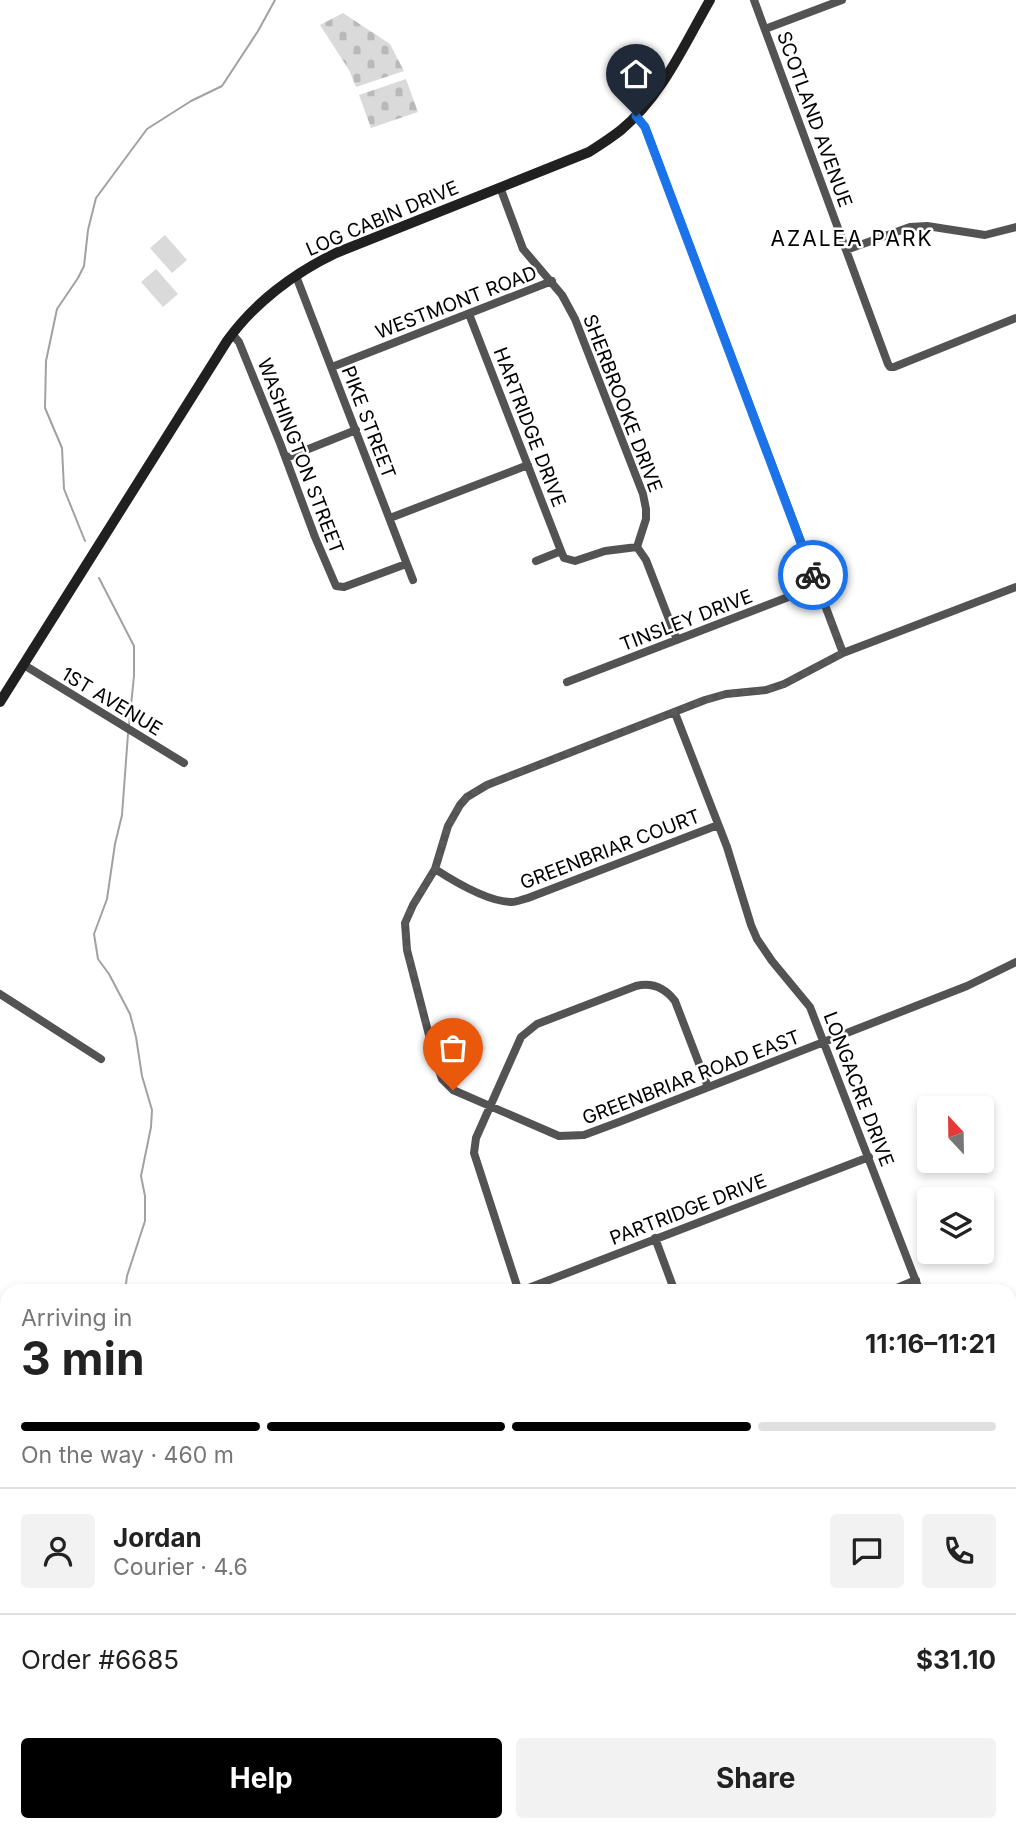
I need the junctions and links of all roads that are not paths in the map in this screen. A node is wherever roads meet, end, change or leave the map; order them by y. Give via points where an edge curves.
1 (710, 0) edge
2 (754, 0) edge
3 (842, 0) edge
4 (765, 29) junction
5 (636, 116) junction
6 (500, 187) junction
7 (1016, 227) edge
8 (846, 250) junction
9 (296, 276) junction
10 (552, 281) junction
11 (469, 314) junction
12 (1016, 318) edge
13 (232, 334) junction
14 (332, 368) junction
15 (356, 430) junction
16 (286, 458) junction
17 (528, 465) junction
18 (390, 518) junction
19 (637, 547) junction
20 (561, 551) junction
21 (536, 561) dead end
22 (406, 564) junction
23 (412, 580) dead end
24 (817, 586) junction
25 (1016, 587) edge
26 (677, 640) junction
27 (843, 653) junction
28 (24, 665) junction
29 (567, 682) dead end
30 (0, 702) edge
31 (675, 713) junction
32 (184, 763) dead end
33 (718, 825) junction
34 (435, 869) junction
35 (1016, 962) edge
36 (0, 994) edge
37 (825, 1043) junction
38 (101, 1059) dead end
39 (708, 1087) junction
40 (491, 1107) junction
41 (869, 1157) junction
42 (655, 1238) junction
43 (916, 1280) junction
44 (517, 1284) edge
45 (537, 1284) edge
46 (672, 1284) edge
47 (906, 1284) edge
48 (917, 1284) edge

1 - 5 street, LOG CABIN DRIVE via 661,86
2 - 4 street, SCOTLAND AVENUE
3 - 4 street
4 - 8 street, SCOTLAND AVENUE
5 - 6 street, LOG CABIN DRIVE via 589,152
5 - 24 street via 645,127
6 - 9 street, LOG CABIN DRIVE via 336,253
6 - 10 street, SHERBROOKE DRIVE via 523,249
7 - 8 street via 985,235 910,227
8 - 12 street, SCOTLAND AVENUE via 890,367
9 - 13 street, LOG CABIN DRIVE
9 - 14 street, PIKE STREET
10 - 11 street, WESTMONT ROAD
10 - 19 street, SHERBROOKE DRIVE via 575,319 643,494 646,519
11 - 14 street, WESTMONT ROAD
11 - 17 street, HARTRIDGE DRIVE
13 - 16 street, WASHINGTON STREET
13 - 28 street, LOG CABIN DRIVE
14 - 15 street, PIKE STREET
15 - 16 street
15 - 18 street, PIKE STREET
16 - 22 street, WASHINGTON STREET via 334,583 340,588
17 - 18 street
17 - 20 street, HARTRIDGE DRIVE
18 - 22 street, PIKE STREET
19 - 20 street via 575,561 564,558
19 - 26 street
20 - 21 street
22 - 23 street, PIKE STREET
24 - 26 street, TINSLEY DRIVE
24 - 27 street
25 - 27 street, GREENBRIAR ROAD EAST
26 - 29 street, TINSLEY DRIVE
27 - 31 street, GREENBRIAR ROAD EAST via 784,684 726,694
28 - 30 street, LOG CABIN DRIVE
28 - 32 street, 1ST AVENUE
31 - 33 street, LONGACRE DRIVE
31 - 34 street, GREENBRIAR ROAD EAST via 487,785 467,797 448,826
33 - 34 street, GREENBRIAR COURT via 511,902 473,890
33 - 37 street, LONGACRE DRIVE via 757,939 810,1007
34 - 40 street, GREENBRIAR ROAD EAST via 405,923 407,950 442,1079 453,1090
35 - 37 street, GREENBRIAR ROAD EAST
36 - 38 street
37 - 39 street, GREENBRIAR ROAD EAST
37 - 41 street, LONGACRE DRIVE
39 - 40 street, GREENBRIAR ROAD EAST via 584,1135 559,1136
39 - 40 street via 670,994 643,984 526,1031
40 - 44 street via 474,1153
41 - 42 street, PARTRIDGE DRIVE
41 - 43 street, LONGACRE DRIVE
42 - 45 street, PARTRIDGE DRIVE
42 - 46 street
43 - 47 street
43 - 48 street, LONGACRE DRIVE

